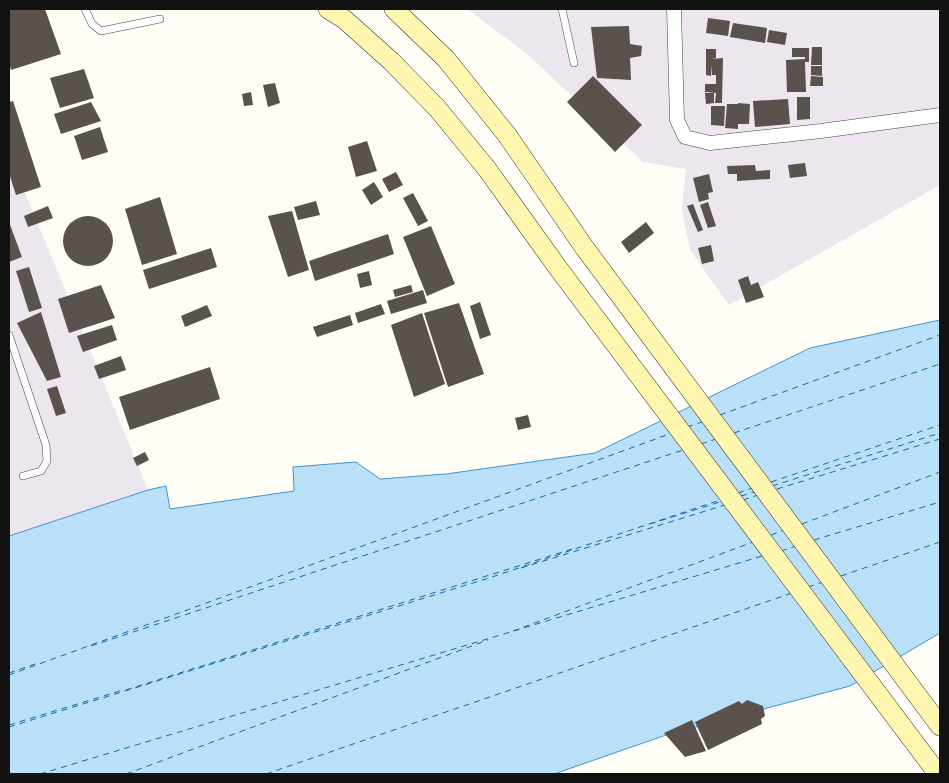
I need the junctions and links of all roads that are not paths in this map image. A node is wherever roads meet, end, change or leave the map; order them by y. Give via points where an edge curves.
1 (85, 9) edge
2 (328, 9) edge
3 (394, 9) edge
4 (562, 9) edge
5 (674, 9) edge
6 (160, 19) dead end
7 (574, 62) dead end
8 (940, 115) edge
9 (9, 335) edge
10 (23, 476) dead end
11 (940, 726) edge
12 (938, 774) edge

1 - 6 lane via 92,24 101,31
2 - 12 main road via 391,61 437,108 487,169
3 - 11 main road via 446,59 507,135 584,247
4 - 7 lane
5 - 8 street via 677,120 686,137 710,143
9 - 10 lane via 46,445 47,461 41,471

